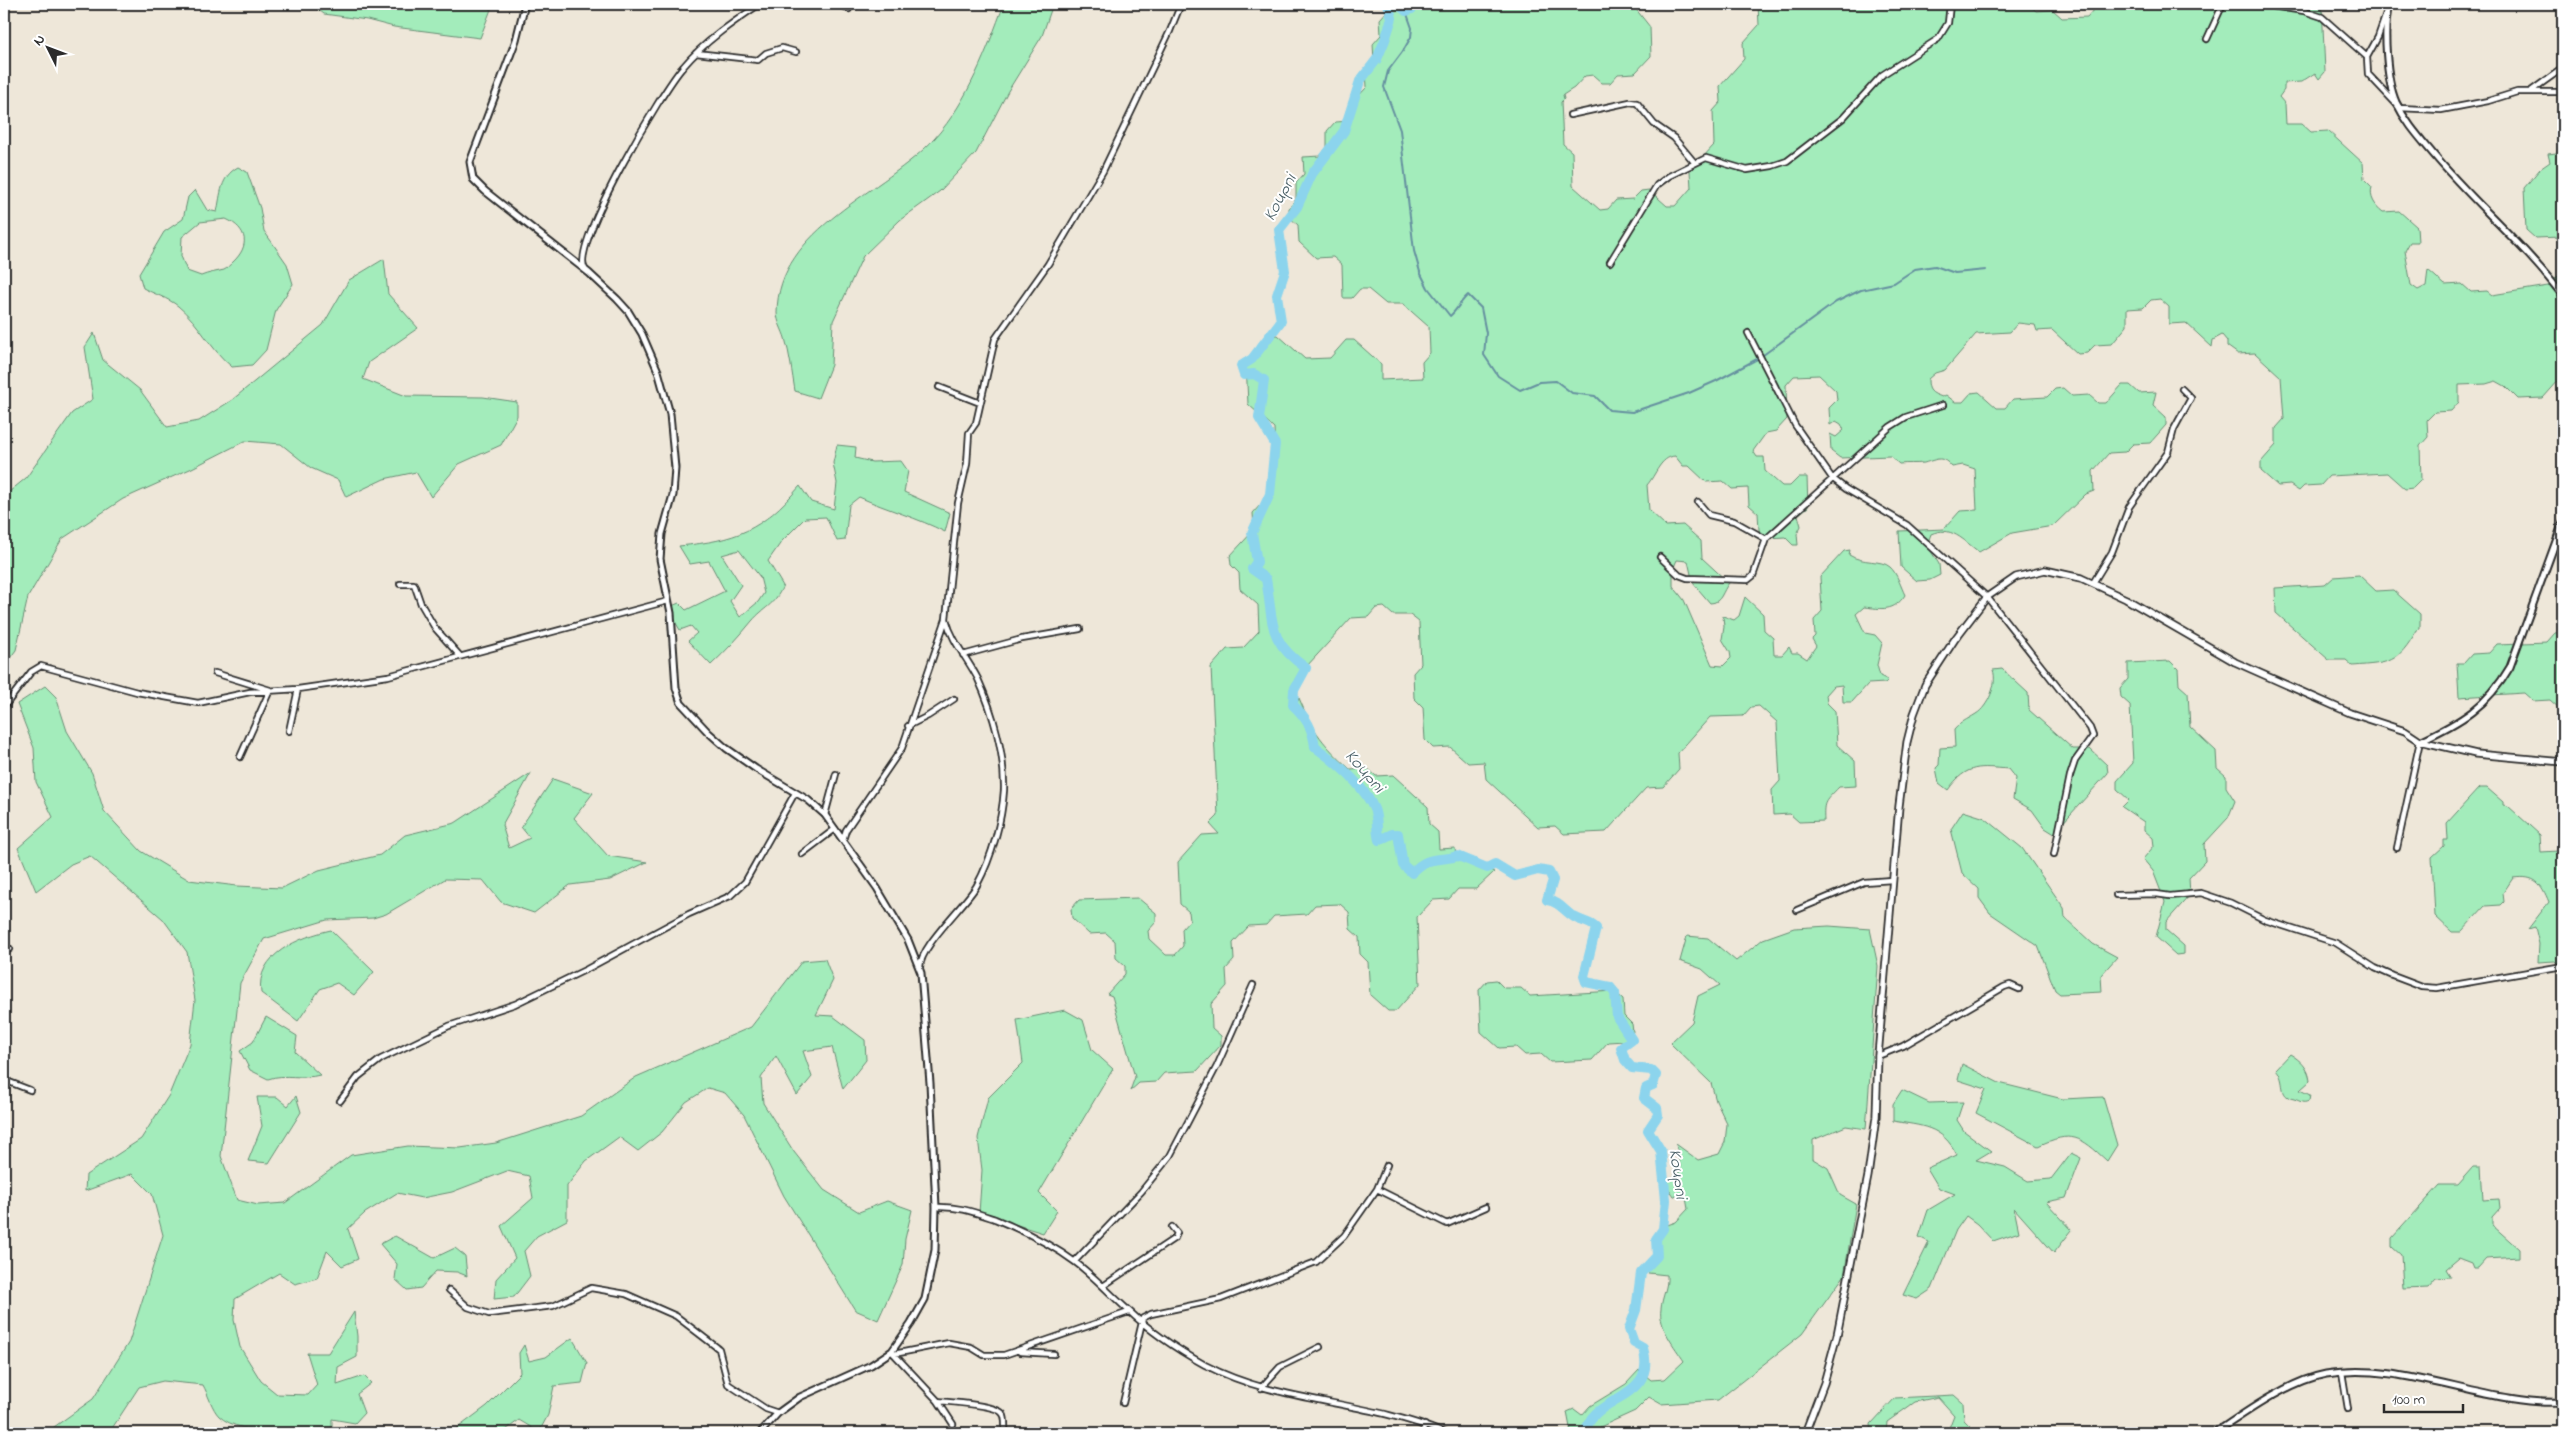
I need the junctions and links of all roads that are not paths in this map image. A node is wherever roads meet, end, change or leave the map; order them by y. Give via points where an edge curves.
1 (525, 4) edge
2 (760, 4) edge
3 (840, 4) edge
4 (1181, 4) edge
5 (1950, 4) edge
6 (2223, 4) edge
7 (2258, 4) edge
8 (2389, 6) edge
9 (849, 10) dead end
10 (2207, 39) dead end
11 (796, 52) dead end
12 (696, 53) junction
13 (2367, 57) junction
14 (2563, 68) edge
15 (2531, 91) junction
16 (2563, 92) edge
17 (2400, 108) junction
18 (1570, 115) dead end
19 (1694, 162) junction
20 (1610, 262) dead end
21 (588, 273) junction
22 (2563, 296) edge
23 (1748, 333) dead end
24 (939, 387) dead end
25 (2182, 389) dead end
26 (980, 403) junction
27 (1943, 405) dead end
28 (1832, 478) junction
29 (1698, 502) dead end
30 (2563, 522) edge
31 (1766, 540) junction
32 (1660, 557) dead end
33 (2093, 583) junction
34 (400, 584) dead end
35 (1987, 597) junction
36 (668, 601) junction
37 (946, 619) junction
38 (1080, 629) dead end
39 (963, 655) junction
40 (460, 656) junction
41 (215, 673) dead end
42 (298, 689) junction
43 (270, 690) junction
44 (954, 699) dead end
45 (4, 707) edge
46 (908, 726) junction
47 (289, 731) dead end
48 (2420, 741) junction
49 (240, 756) dead end
50 (2563, 762) edge
51 (836, 774) dead end
52 (795, 793) junction
53 (825, 815) junction
54 (835, 829) junction
55 (843, 840) junction
56 (2397, 848) dead end
57 (802, 854) dead end
58 (2054, 854) dead end
59 (1892, 880) junction
60 (2116, 895) dead end
61 (1798, 910) dead end
62 (10, 949) dead end
63 (4, 952) edge
64 (2563, 966) edge
65 (921, 973) junction
66 (1253, 985) dead end
67 (2019, 989) dead end
68 (1878, 1056) junction
69 (4, 1080) edge
70 (30, 1090) dead end
71 (340, 1101) dead end
72 (1387, 1165) dead end
73 (1377, 1189) junction
74 (1486, 1206) dead end
75 (936, 1207) junction
76 (1172, 1227) dead end
77 (1075, 1261) junction
78 (1103, 1286) junction
79 (449, 1290) dead end
80 (1129, 1312) junction
81 (1142, 1322) junction
82 (1320, 1347) dead end
83 (893, 1352) junction
84 (1018, 1352) junction
85 (1054, 1354) dead end
86 (2342, 1372) junction
87 (1262, 1388) junction
88 (938, 1401) junction
89 (2563, 1402) edge
90 (1123, 1403) dead end
91 (2348, 1408) dead end
92 (778, 1412) junction
93 (953, 1424) dead end
94 (1425, 1425) junction
95 (760, 1433) edge
96 (1005, 1433) edge
97 (1422, 1433) edge
98 (1444, 1433) edge
99 (1805, 1433) edge
100 (2215, 1433) edge

1 - 21 street via 519,31 473,149 470,171 485,191
2 - 12 street
3 - 9 street
4 - 26 street via 1103,171 1048,264 995,339
5 - 19 street via 1948,23 1938,39 1882,75 1844,118 1788,161 1747,170 1706,158
6 - 10 street
7 - 13 street via 2322,17
8 - 13 street
8 - 17 street via 2388,60
11 - 12 street via 782,48 755,60
12 - 21 street via 664,93 600,209 591,229 583,263
13 - 17 street via 2368,74
14 - 15 street
15 - 16 street
15 - 17 street via 2441,110
17 - 22 street via 2410,127 2461,187 2544,271
18 - 19 street via 1637,103
19 - 20 street via 1657,186
21 - 36 street via 617,299 633,319 652,356 667,400 673,435 675,483 660,546 660,559
23 - 28 street via 1795,425
24 - 26 street
25 - 33 street via 2191,398 2174,429 2168,452 2129,507 2112,552
26 - 37 street via 976,424 969,433
27 - 28 street via 1898,422
28 - 31 street
28 - 35 street via 1907,525
29 - 31 street via 1709,515 1734,521
30 - 48 street via 2514,658 2499,686 2472,713
31 - 32 street via 1753,576 1748,580 1687,578 1679,575
33 - 35 main road via 2045,570 2016,577
33 - 48 main road via 2235,662 2350,713 2405,731
34 - 40 street via 416,586 421,604 435,628
35 - 58 street via 2093,736 2075,761 2070,776
35 - 59 main road via 1938,664 1914,714 1900,791
36 - 40 street
36 - 52 street via 672,620 674,680 682,703 726,748
37 - 39 street via 950,634
37 - 46 street
38 - 39 street via 1022,639
39 - 65 street via 978,680 996,733 1004,791 994,840 977,885 926,951 920,965
40 - 42 street via 380,678
41 - 43 street
42 - 43 street
42 - 47 street
43 - 45 street via 194,704 41,666 30,672
43 - 49 street
44 - 46 street
46 - 55 street via 902,748 846,830
48 - 50 main road via 2476,754
48 - 56 street
51 - 53 street
52 - 53 street
52 - 71 street via 745,882 730,896 688,914 515,1004 449,1026 381,1059 358,1077
53 - 54 street
54 - 55 street
54 - 57 street
55 - 65 street via 871,878 908,940
59 - 61 street via 1864,882
59 - 68 main road
60 - 64 street via 2201,893 2265,920 2336,943 2376,968 2422,987 2437,988
62 - 63 street
65 - 75 street
66 - 77 street via 1217,1066 1170,1156 1141,1192
67 - 68 street via 2010,985 2004,987 1903,1046
68 - 99 main road via 1874,1135 1850,1278 1824,1383
69 - 70 street
72 - 73 street
73 - 74 street via 1447,1224
73 - 81 street via 1344,1236 1316,1262 1226,1297 1151,1314
75 - 77 street via 964,1208 1022,1231
75 - 83 street via 930,1282 918,1313
76 - 78 street via 1177,1233 1175,1238
77 - 78 street
78 - 80 street
79 - 92 street via 468,1307 489,1314 553,1306 592,1288 638,1298 676,1316 719,1349 728,1384 766,1409
80 - 81 street
80 - 84 street
81 - 87 street via 1204,1364
81 - 90 street
82 - 87 street via 1280,1366
83 - 84 street via 949,1343 971,1347 991,1356
83 - 88 street
83 - 92 street via 800,1397
84 - 85 street
86 - 89 street via 2393,1375 2531,1402
86 - 91 street
86 - 100 street via 2325,1374 2294,1386
87 - 94 street
88 - 93 street
88 - 96 street via 1000,1411 1004,1416
92 - 95 street
94 - 97 street
94 - 98 street

